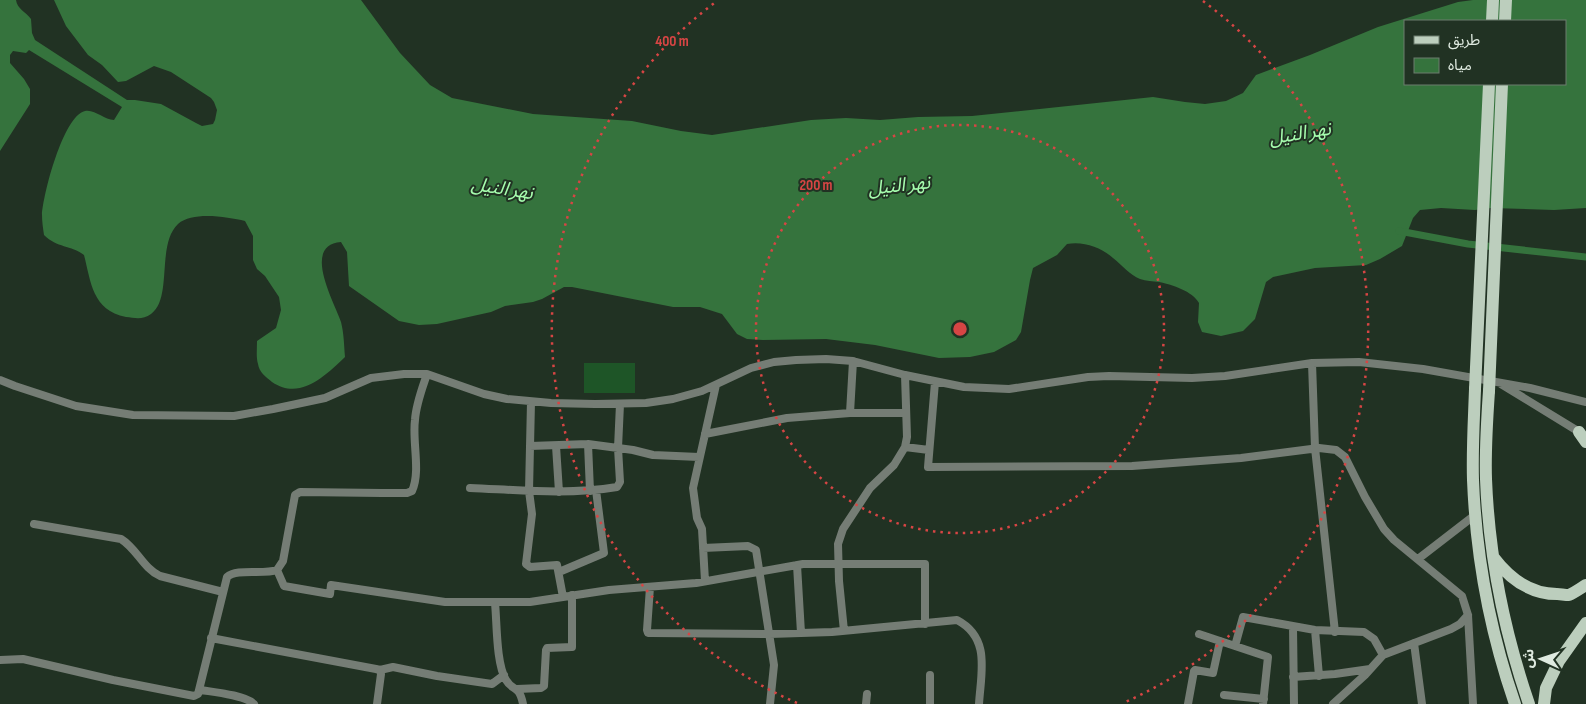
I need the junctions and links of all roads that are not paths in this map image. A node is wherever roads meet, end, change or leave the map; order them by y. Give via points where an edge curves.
1 (1493, 0) edge
2 (1506, 0) edge
3 (1492, 20) edge
4 (1505, 20) edge
5 (1489, 85) edge
6 (1502, 85) edge
7 (854, 361) junction
8 (1312, 363) junction
9 (427, 374) junction
10 (905, 376) junction
11 (0, 380) edge
12 (935, 382) junction
13 (716, 385) junction
14 (1493, 386) junction
15 (531, 402) junction
16 (1586, 402) edge
17 (620, 404) junction
18 (850, 413) junction
19 (905, 413) junction
20 (705, 434) junction
21 (1584, 436) edge
22 (588, 444) junction
23 (530, 446) junction
24 (556, 446) junction
25 (905, 447) junction
26 (618, 448) junction
27 (1315, 448) junction
28 (929, 450) junction
29 (699, 457) junction
30 (470, 488) dead end
31 (593, 490) junction
32 (529, 491) junction
33 (559, 492) junction
34 (1475, 514) junction
35 (34, 524) dead end
36 (704, 548) junction
37 (1494, 557) junction
38 (1418, 560) junction
39 (838, 564) junction
40 (797, 565) junction
41 (277, 570) junction
42 (559, 572) junction
43 (760, 572) junction
44 (705, 581) junction
45 (1586, 585) edge
46 (650, 587) junction
47 (222, 592) junction
48 (572, 595) junction
49 (563, 597) junction
50 (495, 603) junction
51 (1468, 615) junction
52 (1586, 623) edge
53 (925, 624) junction
54 (1294, 627) junction
55 (1315, 630) junction
56 (844, 631) junction
57 (1334, 632) junction
58 (801, 633) junction
59 (770, 634) junction
60 (1199, 634) dead end
61 (211, 638) junction
62 (1220, 641) junction
63 (1414, 644) junction
64 (1235, 646) junction
65 (1383, 655) junction
66 (0, 660) edge
67 (1370, 669) junction
68 (380, 670) junction
69 (504, 675) junction
70 (930, 675) dead end
71 (1318, 676) junction
72 (1293, 677) junction
73 (517, 689) junction
74 (201, 690) junction
75 (866, 694) dead end
76 (1224, 695) dead end
77 (1263, 702) edge
78 (254, 704) edge
79 (377, 704) edge
80 (523, 704) edge
81 (770, 704) edge
82 (866, 704) edge
83 (930, 704) edge
84 (979, 704) edge
85 (1188, 704) edge
86 (1294, 704) edge
87 (1333, 704) edge
88 (1422, 704) edge
89 (1473, 704) edge
90 (1515, 704) edge
91 (1529, 704) edge
92 (1544, 704) edge

1 - 3 main road
2 - 4 main road
5 - 34 main road, bridge via 1472,453
6 - 14 main road, bridge
7 - 10 street
7 - 13 street via 774,362 734,375
7 - 18 street
8 - 12 street via 1225,376 1088,377 1009,389 964,388
8 - 14 street via 1359,362 1423,369
8 - 27 street
9 - 11 street via 371,378 325,398 234,416 133,415 76,406
9 - 15 street via 506,400
9 - 41 street via 414,420 416,461 412,491 300,492 293,500 283,561
10 - 12 street
10 - 19 street
12 - 28 street
13 - 17 street via 673,399
13 - 20 street
14 - 16 street
14 - 21 street
14 - 37 main road via 1486,478
15 - 17 street
15 - 23 street
17 - 26 street
18 - 19 street
18 - 20 street via 787,418
19 - 25 street
20 - 29 street
22 - 24 street
22 - 26 street
22 - 31 street
23 - 24 street
23 - 32 street
24 - 33 street
25 - 28 street
25 - 39 street via 894,466 870,488 843,529 838,544
26 - 29 street via 653,455
26 - 31 street via 619,485
27 - 28 street via 1241,458 1132,466 956,468 928,467
27 - 38 street via 1327,448 1346,457 1384,529
27 - 57 street
29 - 36 street via 693,488
30 - 32 street
31 - 33 street
31 - 42 street via 604,553
32 - 33 street
32 - 42 street via 532,514 526,564 530,567 557,565
34 - 38 street
34 - 90 main road via 1488,607
35 - 47 street via 120,539 129,544 154,573
36 - 43 street via 753,547
36 - 44 street
37 - 45 main road via 1515,580 1545,594 1569,595
37 - 91 main road via 1507,628
38 - 51 street via 1462,596
39 - 40 street
39 - 53 street via 925,564
39 - 56 street
40 - 43 street
40 - 58 street
41 - 47 street via 235,572 227,577
41 - 50 street via 284,586 330,594 331,585 445,602
42 - 49 street
43 - 44 street
43 - 59 street
44 - 46 street
46 - 48 street
46 - 59 street via 648,633
47 - 61 street
48 - 49 street
48 - 73 street via 572,647 547,648 544,686
49 - 50 street
50 - 69 street via 497,644
51 - 63 street via 1451,629
51 - 89 street
52 - 92 main road via 1559,660 1546,688
53 - 56 street
53 - 84 street via 957,620 974,634 982,660
54 - 55 street
54 - 64 street via 1243,617
54 - 72 street
55 - 57 street
55 - 71 street
56 - 58 street
57 - 65 street via 1364,632 1372,636
58 - 59 street
59 - 81 street via 774,665
60 - 62 street
61 - 68 street
61 - 74 street
62 - 64 street
62 - 85 street via 1213,673 1194,670
63 - 65 street
63 - 88 street
64 - 77 street via 1268,657
65 - 67 street
66 - 74 street via 23,659 194,696
67 - 71 street
67 - 87 street
68 - 69 street via 393,667 492,684
68 - 79 street
69 - 73 street via 505,680
70 - 83 street
71 - 72 street
72 - 86 street
73 - 80 street
74 - 78 street via 238,697
75 - 82 street
76 - 77 street

